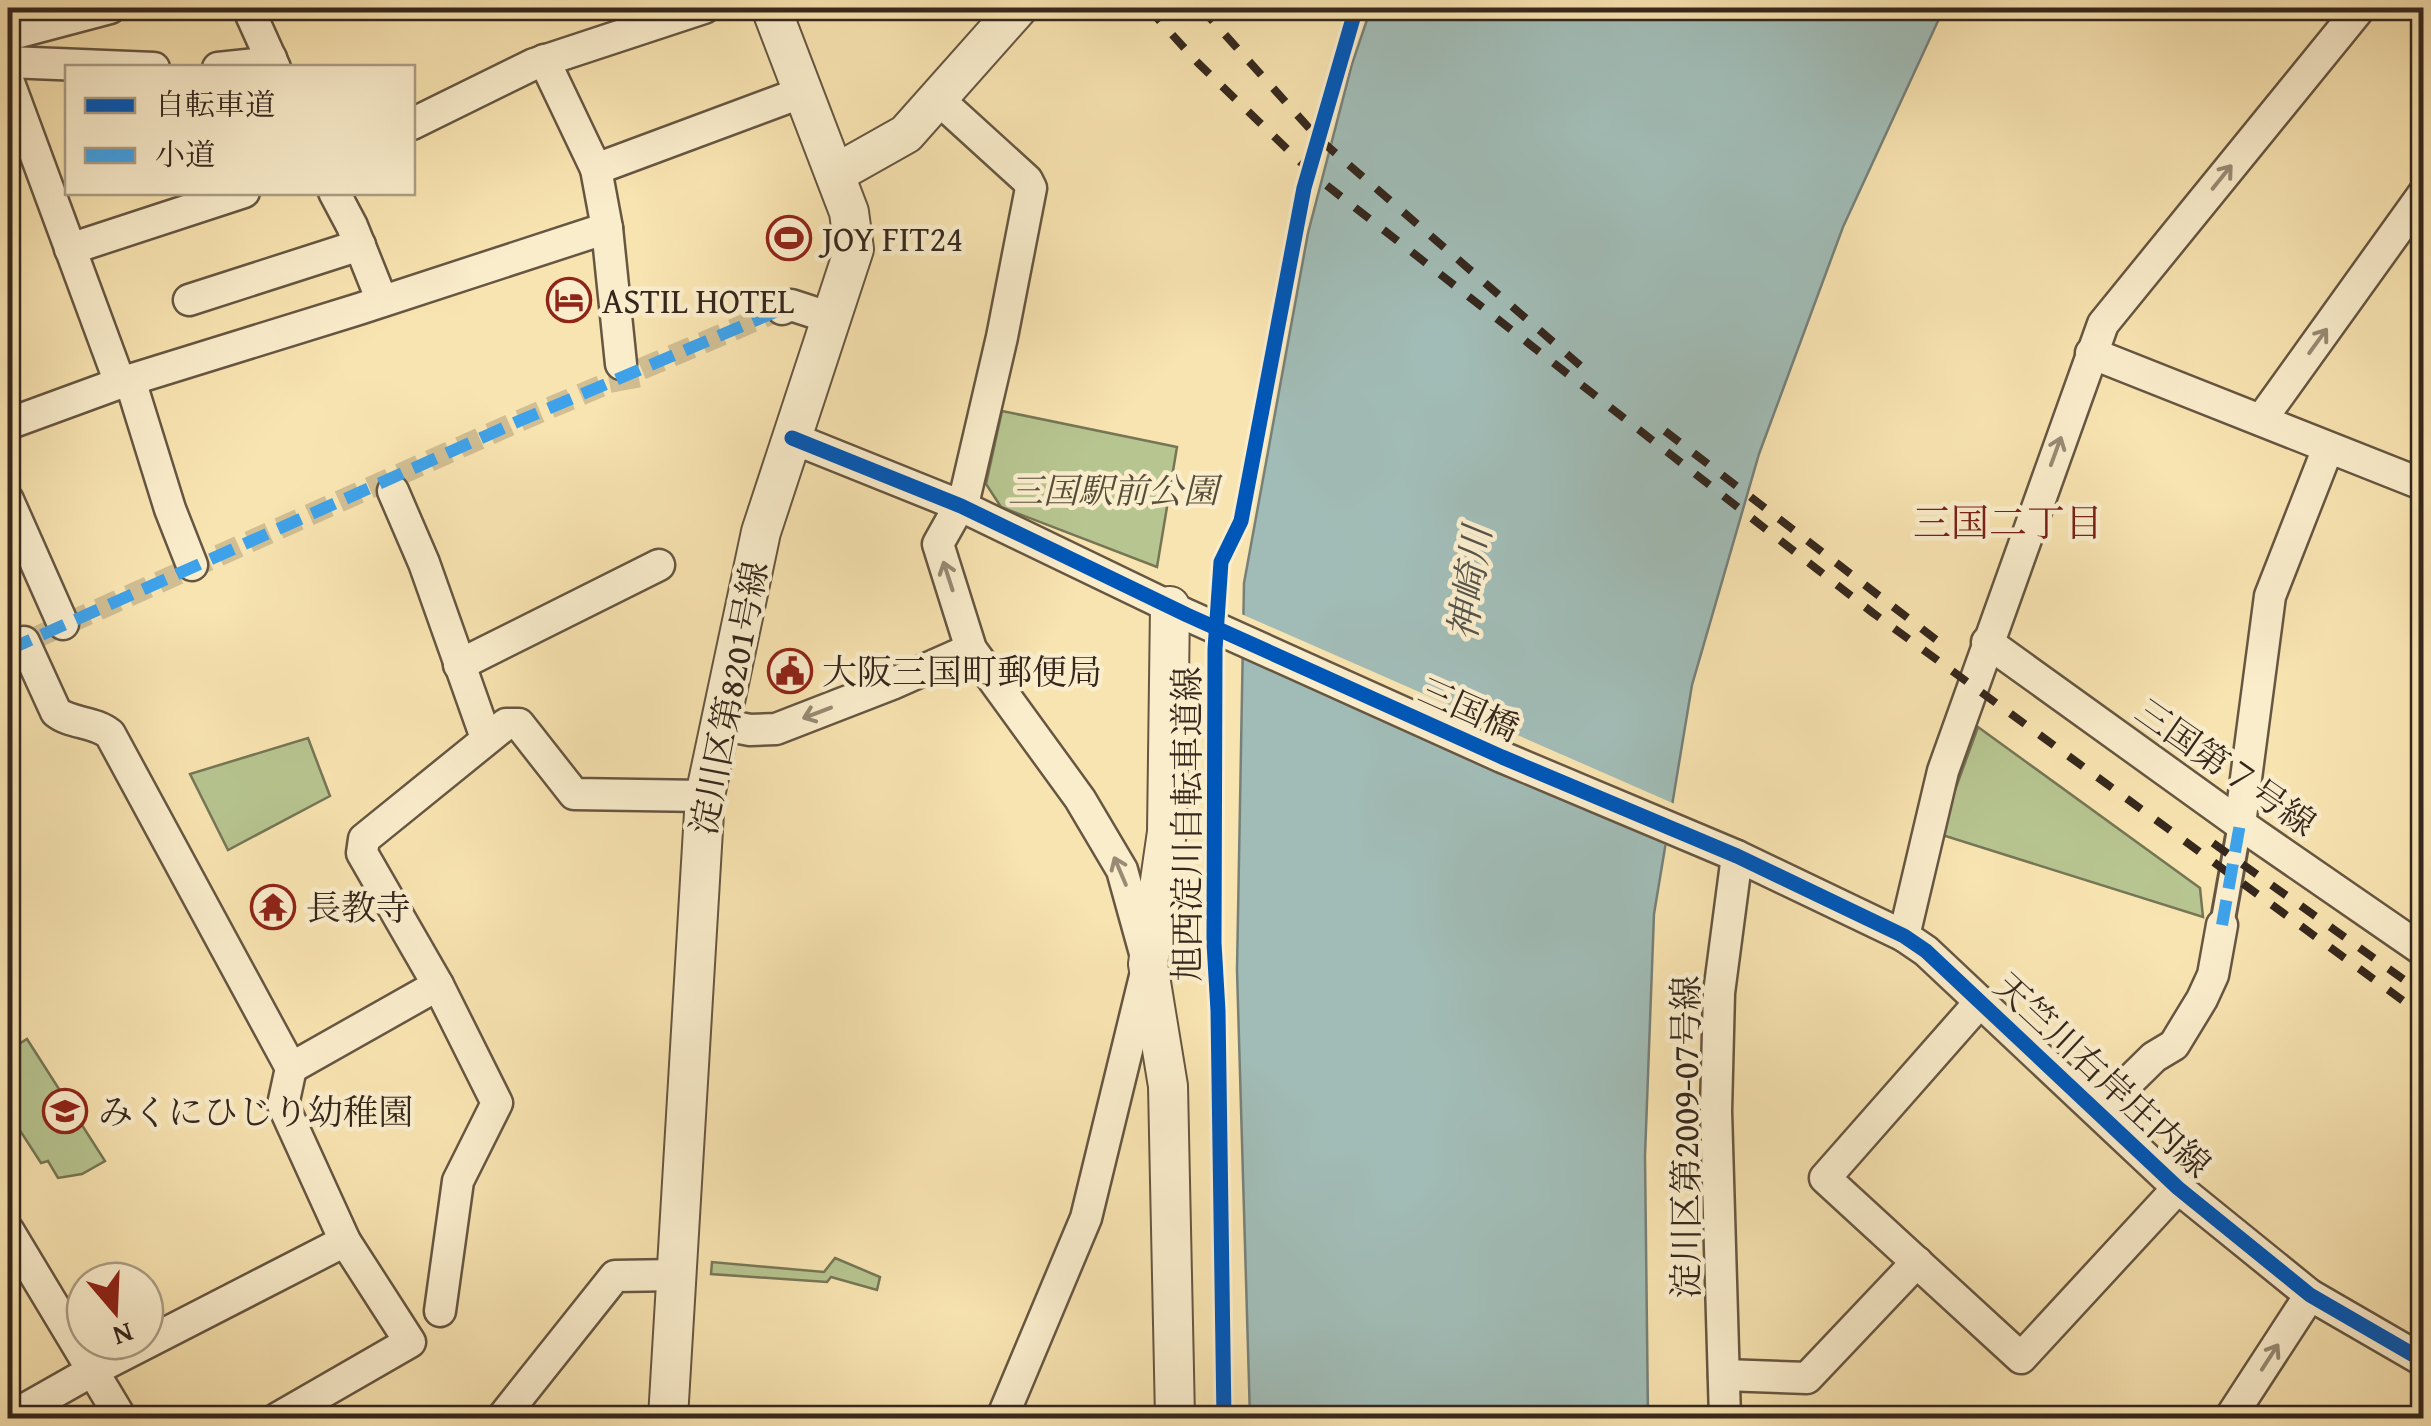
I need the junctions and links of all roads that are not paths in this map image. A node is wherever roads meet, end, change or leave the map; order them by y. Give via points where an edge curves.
1 (110, 8) edge
2 (248, 8) edge
3 (704, 8) edge
4 (771, 8) edge
5 (1018, 8) edge
6 (2360, 8) edge
7 (8, 34) edge
8 (544, 60) junction
9 (8, 62) edge
10 (273, 63) edge
11 (81, 65) edge
12 (246, 65) edge
13 (8, 80) edge
14 (803, 92) junction
15 (938, 99) junction
16 (415, 123) edge
17 (596, 170) junction
18 (836, 174) junction
19 (2424, 193) edge
20 (235, 195) edge
21 (335, 195) edge
22 (606, 228) junction
23 (360, 245) junction
24 (70, 249) junction
25 (189, 300) dead end
26 (382, 301) junction
27 (782, 309) tunnel mouth
28 (831, 318) junction
29 (2091, 353) junction
30 (621, 364) tunnel mouth
31 (125, 381) junction
32 (2262, 420) junction
33 (8, 424) edge
34 (792, 438) junction
35 (2328, 448) junction
36 (2424, 485) edge
37 (393, 491) dead end
38 (8, 500) edge
39 (961, 506) junction
40 (192, 565) dead end
41 (659, 565) dead end
42 (1178, 610) junction
43 (63, 624) dead end
44 (24, 642) dead end
45 (1987, 642) junction
46 (971, 649) junction
47 (459, 665) junction
48 (719, 724) junction
49 (486, 738) junction
50 (705, 796) junction
51 (2240, 824) junction
52 (1733, 855) junction
53 (2222, 925) joint
54 (1904, 936) junction
55 (2424, 951) edge
56 (1148, 964) junction
57 (438, 986) junction
58 (1980, 1002) junction
59 (290, 1068) junction
60 (2099, 1111) junction
61 (2178, 1188) junction
62 (9, 1236) edge
63 (345, 1241) junction
64 (1917, 1262) junction
65 (678, 1275) junction
66 (2310, 1295) junction
67 (440, 1311) dead end
68 (2424, 1362) edge
69 (92, 1370) junction
70 (1724, 1375) junction
71 (297, 1414) edge
72 (9, 1418) edge
73 (121, 1418) edge
74 (502, 1418) edge
75 (668, 1418) edge
76 (1002, 1418) edge
77 (1175, 1418) edge
78 (1725, 1418) edge
79 (2230, 1418) edge

1 - 7 street
2 - 10 street
3 - 8 street
4 - 14 street, 淀川区第8201号線
5 - 15 street
29 -> 6 street via 2102,324
8 - 16 street
8 - 17 street
9 - 11 street
10 - 12 street
13 - 24 street
14 - 17 street
14 - 18 street, 淀川区第8201号線
15 - 18 street via 906,134
15 - 39 street via 1031,188
17 - 22 street
18 - 28 street, 淀川区第8201号線 via 854,249
32 -> 19 street
20 - 24 street
21 - 23 street
22 - 26 street
22 - 30 street
23 - 25 street
23 - 26 street
24 - 31 street
26 - 31 street
27 - 28 street via 790,305
28 - 34 street, 淀川区第8201号線
29 - 32 street
45 -> 29 street
31 - 33 street
31 - 40 street
32 - 35 street
34 - 39 street, 三国橋
34 - 48 street, 淀川区第8201号線 via 761,532
35 - 36 street
35 - 51 street via 2270,596
37 - 47 street
38 - 43 street
39 - 42 street, 三国橋
46 -> 39 street via 938,544
41 - 47 street
42 - 52 street, 三国橋
42 - 56 street via 1166,832
44 - 59 street via 56,712 110,734
45 - 51 street, 三国第７号線
45 - 54 street via 1942,771
46 -> 48 street via 776,728
56 -> 46 street via 1122,870
47 - 49 street
48 - 50 street, 淀川区第8201号線
49 - 50 street via 506,724 520,724 574,794
49 - 57 street via 364,839 362,853
50 - 65 street, 淀川区第8201号線
51 - 53 street
51 - 55 street, 三国第７号線
52 - 54 street, 天竺川右岸庄内線
52 - 70 street, 淀川区第2009-07号線 via 1716,1110
53 - 60 street via 2213,975 2174,1044
54 - 58 street, 天竺川右岸庄内線
56 - 76 street via 1086,1218
56 - 77 street via 1168,1086
57 - 59 street
57 - 67 street via 497,1102 458,1181
58 - 60 street, 天竺川右岸庄内線
58 - 64 street via 1826,1178
59 - 63 street via 284,1105
60 - 61 street, 天竺川右岸庄内線
61 - 64 street via 2021,1358
61 - 66 street, 天竺川右岸庄内線
62 - 69 street
63 - 69 street
63 - 71 street via 410,1342
64 - 70 street via 1807,1378
65 - 74 street via 615,1276
65 - 75 street, 淀川区第8201号線
66 - 68 street, 天竺川右岸庄内線
79 -> 66 street
69 - 72 street
69 - 73 street
70 - 78 street, 淀川区第2009-07号線

